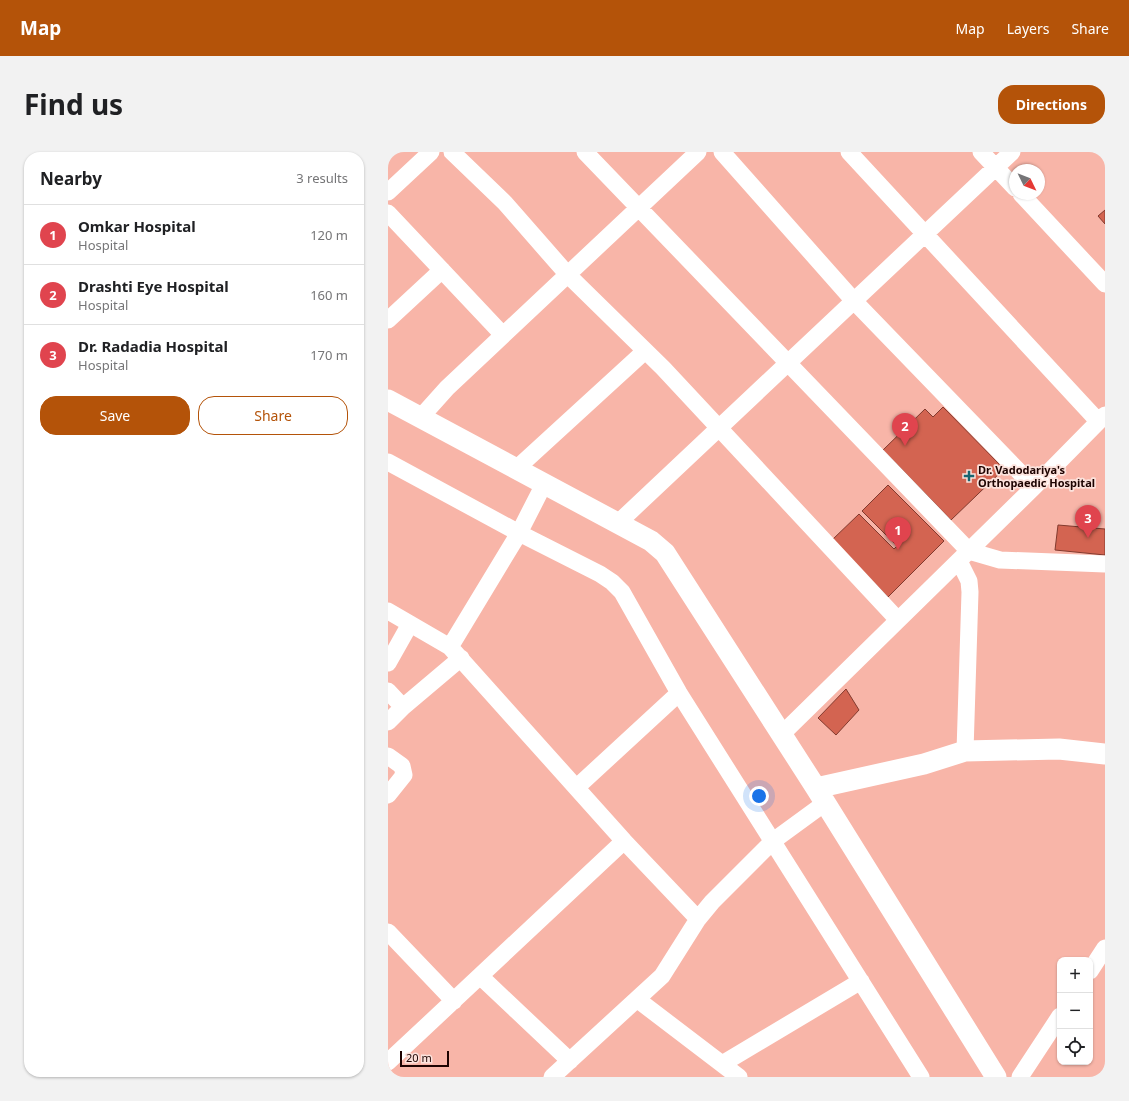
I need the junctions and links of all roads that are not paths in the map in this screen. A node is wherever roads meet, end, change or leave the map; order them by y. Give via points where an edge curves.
1 (431, 152) edge
2 (452, 152) edge
3 (585, 152) edge
4 (698, 152) edge
5 (722, 152) edge
6 (848, 152) edge
7 (981, 152) edge
8 (1012, 152) edge
9 (996, 167) junction
10 (1009, 181) edge
11 (388, 192) edge
12 (1027, 200) edge
13 (638, 208) junction
14 (388, 212) edge
15 (924, 234) junction
16 (442, 270) junction
17 (568, 275) junction
18 (1105, 284) edge
19 (854, 301) junction
20 (388, 320) edge
21 (503, 335) junction
22 (645, 350) junction
23 (789, 362) junction
24 (388, 400) edge
25 (421, 417) junction
26 (1102, 418) edge
27 (719, 429) junction
28 (388, 462) edge
29 (516, 469) junction
30 (544, 484) junction
31 (1034, 487) junction
32 (618, 524) junction
33 (519, 533) junction
34 (964, 556) junction
35 (1105, 564) edge
36 (388, 611) edge
37 (898, 620) junction
38 (410, 624) junction
39 (455, 653) junction
40 (388, 663) edge
41 (388, 691) edge
42 (679, 693) junction
43 (403, 707) junction
44 (388, 722) edge
45 (781, 735) junction
46 (965, 751) junction
47 (1105, 754) edge
48 (388, 756) edge
49 (577, 787) junction
50 (388, 795) edge
51 (820, 795) junction
52 (624, 841) junction
53 (773, 841) junction
54 (698, 919) junction
55 (388, 932) edge
56 (1105, 948) edge
57 (1093, 966) edge
58 (480, 976) junction
59 (861, 981) junction
60 (638, 1000) junction
61 (454, 1001) junction
62 (1057, 1021) edge
63 (570, 1061) junction
64 (388, 1062) edge
65 (722, 1064) junction
66 (552, 1077) edge
67 (739, 1077) edge
68 (921, 1077) edge
69 (996, 1077) edge
70 (1020, 1077) edge

1 - 11 street
2 - 17 street via 505,203
3 - 13 street
4 - 13 street
5 - 19 street
6 - 15 street
7 - 9 street
8 - 9 street
9 - 10 street
9 - 15 street
12 - 18 street
13 - 17 street
13 - 23 street
14 - 16 street
15 - 19 street
15 - 26 street
16 - 20 street
16 - 21 street
17 - 21 street
17 - 22 street
19 - 23 street
19 - 31 street
21 - 25 street via 447,388
22 - 27 street
22 - 29 street
23 - 27 street
23 - 34 street
24 - 25 street
25 - 29 street
26 - 31 street
27 - 32 street
27 - 37 street
28 - 33 street
29 - 30 street
30 - 32 street
30 - 33 street
31 - 34 street
32 - 45 street via 651,541 665,553
33 - 39 street
33 - 42 street via 612,582 622,592
34 - 35 street
34 - 37 street
34 - 46 street via 970,592
36 - 38 street
37 - 45 street
38 - 39 street
38 - 40 street
39 - 43 street
39 - 49 street
41 - 43 street
42 - 49 street
42 - 53 street
43 - 44 street
45 - 51 street
46 - 47 street via 1059,749
46 - 51 street
48 - 50 street via 402,766 404,775
49 - 52 street
51 - 53 street
51 - 69 street
52 - 54 street
52 - 58 street
53 - 54 street
53 - 59 street
54 - 60 street via 671,965
55 - 61 street
56 - 57 street
58 - 61 street
58 - 63 street
59 - 65 street
59 - 68 street
60 - 63 street
60 - 65 street
61 - 64 street
62 - 70 street
63 - 66 street
65 - 67 street

